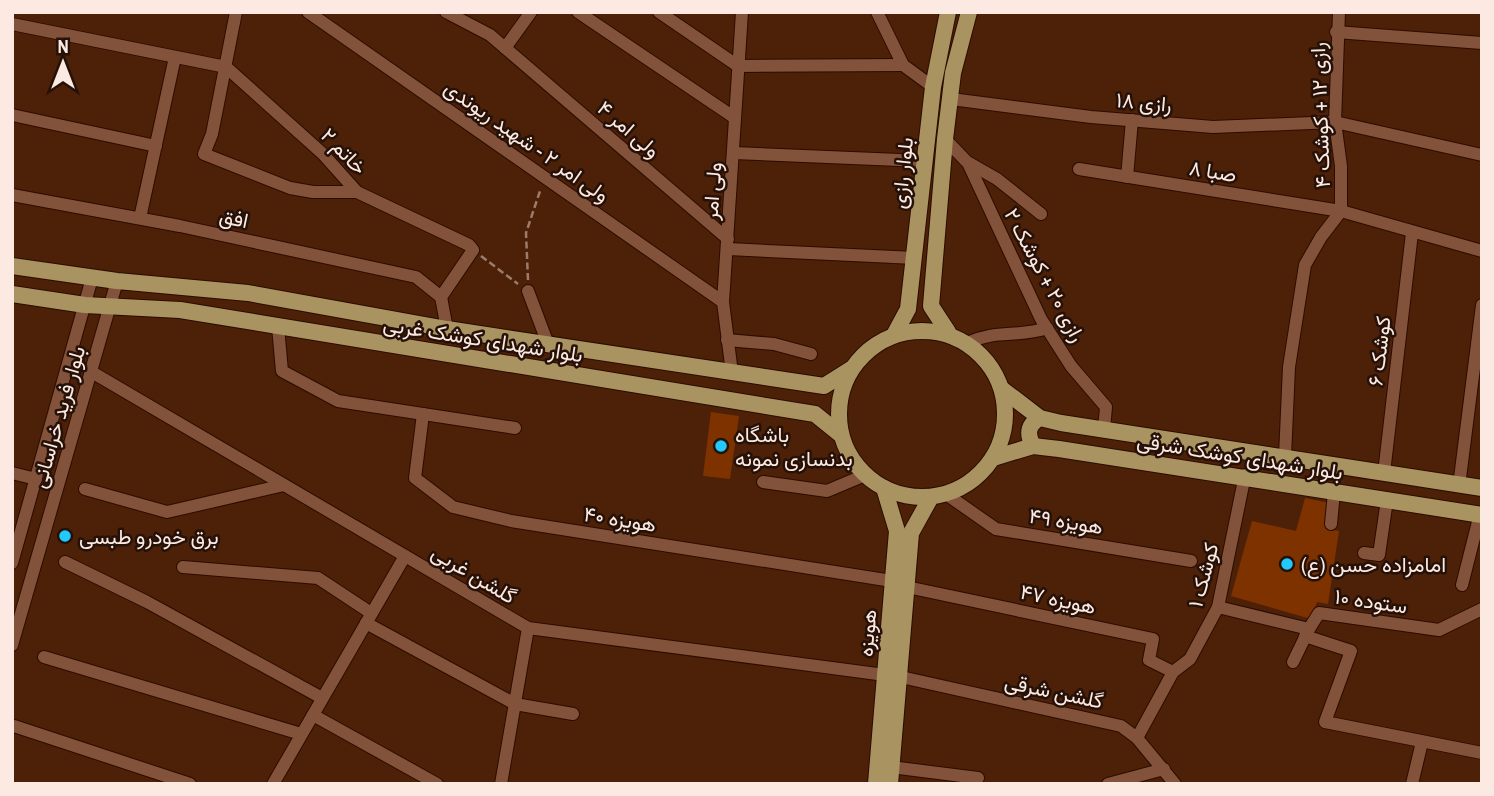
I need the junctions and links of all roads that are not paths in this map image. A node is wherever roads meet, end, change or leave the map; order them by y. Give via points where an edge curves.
1 (236, 12) edge
2 (308, 12) edge
3 (446, 12) edge
4 (531, 12) edge
5 (578, 12) edge
6 (659, 12) edge
7 (742, 12) edge
8 (877, 12) edge
9 (948, 12) edge
10 (970, 12) edge
11 (1339, 12) edge
12 (12, 24) edge
13 (1336, 32) junction
14 (1482, 43) edge
15 (505, 48) junction
16 (175, 57) junction
17 (904, 65) junction
18 (738, 66) junction
19 (226, 67) junction
20 (933, 87) junction
21 (951, 99) junction
22 (12, 115) edge
23 (735, 118) junction
24 (1132, 120) junction
25 (1335, 122) junction
26 (945, 139) junction
27 (156, 146) junction
28 (734, 153) junction
29 (1482, 155) edge
30 (923, 161) junction
31 (968, 163) junction
32 (1079, 169) dead end
33 (1127, 177) junction
34 (357, 192) junction
35 (12, 195) edge
36 (1341, 211) junction
37 (1041, 214) dead end
38 (140, 218) junction
39 (1412, 233) junction
40 (728, 244) junction
41 (1482, 251) edge
42 (915, 258) junction
43 (12, 266) edge
44 (92, 278) junction
45 (117, 281) junction
46 (528, 291) road end
47 (248, 293) junction
48 (12, 294) edge
49 (441, 298) junction
50 (723, 302) junction
51 (1482, 304) edge
52 (85, 305) junction
53 (110, 307) junction
54 (245, 321) junction
55 (278, 327) junction
56 (1047, 328) junction
57 (447, 329) junction
58 (948, 332) junction
59 (894, 335) junction
60 (727, 340) junction
61 (967, 343) junction
62 (548, 344) junction
63 (811, 354) dead end
64 (851, 369) junction
65 (90, 371) junction
66 (732, 373) junction
67 (1002, 389) junction
68 (423, 414) junction
69 (1040, 418) junction
70 (515, 428) dead end
71 (1104, 429) junction
72 (841, 435) junction
73 (49, 436) junction
74 (70, 444) junction
75 (1033, 446) junction
76 (1285, 456) junction
77 (993, 458) junction
78 (12, 473) edge
79 (1384, 473) junction
80 (865, 475) junction
81 (1245, 475) junction
82 (36, 479) junction
83 (763, 482) dead end
84 (284, 485) junction
85 (1459, 486) junction
86 (884, 488) junction
87 (1482, 488) edge
88 (85, 489) dead end
89 (1334, 492) junction
90 (938, 495) junction
91 (1387, 500) junction
92 (1481, 514) edge
93 (1331, 524) dead end
94 (1364, 553) dead end
95 (405, 556) junction
96 (1191, 561) dead end
97 (65, 562) dead end
98 (12, 563) edge
99 (183, 567) dead end
100 (900, 584) junction
101 (1462, 585) dead end
102 (1218, 607) junction
103 (1482, 609) edge
104 (369, 618) junction
105 (528, 628) junction
106 (1307, 633) junction
107 (12, 645) edge
108 (44, 657) dead end
109 (1293, 662) dead end
110 (1173, 672) junction
111 (893, 676) junction
112 (323, 698) junction
113 (515, 704) junction
114 (573, 714) dead end
115 (313, 715) junction
116 (14, 726) dead end
117 (302, 734) junction
118 (1137, 738) junction
119 (1422, 742) junction
120 (1482, 753) edge
121 (891, 767) junction
122 (1164, 769) junction
123 (978, 778) dead end
124 (190, 784) edge
125 (273, 784) edge
126 (437, 784) edge
127 (502, 784) edge
128 (876, 784) edge
129 (890, 784) edge
130 (1108, 784) edge
131 (1175, 784) edge
132 (1412, 784) edge

1 - 19 street
2 - 50 street, ولی امر ۲ - شهید ریوندی
3 - 15 street, ولی امر ۴
4 - 15 street
5 - 23 street
6 - 18 street
7 - 18 street, ولی امر
8 - 17 street
9 - 20 main road, بلوار رازی
10 - 21 main road, بلوار رازی via 953,73
11 - 13 street, رازی ۱۲ + کوشک ۴
12 - 16 street
13 - 14 street
13 - 25 street, رازی ۱۲ + کوشک ۴
15 - 40 street, ولی امر ۴
16 - 19 street
16 - 27 street
17 - 18 street
17 - 20 street
18 - 23 street, ولی امر
19 - 34 street, خاتم ۲ via 323,154
19 - 34 street via 204,154 290,188
20 - 30 main road, بلوار رازی
21 - 24 street, رازی ۱۸
21 - 26 main road, بلوار رازی
22 - 27 street
23 - 28 street, ولی امر
24 - 25 street, رازی ۱۸ via 1252,127
24 - 33 street
25 - 29 street, رازی ۱۸
25 - 36 street, رازی ۱۲ + کوشک ۴
26 - 31 street, رازی ۲۰ + کوشک ۲
26 - 58 main road, بلوار رازی via 931,306
27 - 38 street
28 - 30 street
28 - 40 street, ولی امر
30 - 42 main road, بلوار رازی
31 - 37 street
31 - 56 street, رازی ۲۰ + کوشک ۲
32 - 33 street, صبا ۸
33 - 36 street, صبا ۸
34 - 49 street, خاتم ۲ via 457,237 472,250
35 - 38 street, افق
36 - 39 street, صبا ۸
36 - 76 street, رازی ۱۲ + کوشک ۴ via 1305,265 1289,367
38 - 49 street, افق via 416,277
39 - 41 street, صبا ۸
39 - 79 street, کوشک ۶
40 - 42 street
40 - 50 street, ولی امر
42 - 59 main road, بلوار رازی via 908,309
43 - 44 main road, بلوار شهدای کوشک غربی
44 - 45 main road, بلوار شهدای کوشک غربی
44 - 52 street, بلوار فرید خراسانی
45 - 47 main road, بلوار شهدای کوشک غربی
45 - 53 street, بلوار فرید خراسانی
46 - 62 street
47 - 54 main road
47 - 57 main road, بلوار شهدای کوشک غربی
48 - 52 main road, بلوار شهدای کوشک غربی
49 - 57 street
50 - 60 street, ولی امر
51 - 85 street
52 - 53 main road, بلوار شهدای کوشک غربی
52 - 73 street, بلوار فرید خراسانی
53 - 54 main road, بلوار شهدای کوشک غربی via 180,310
53 - 65 street, بلوار فرید خراسانی
54 - 55 main road, بلوار شهدای کوشک غربی
55 - 68 street via 282,371 338,401
55 - 72 main road, بلوار شهدای کوشک غربی via 815,414
56 - 61 street via 987,334
56 - 71 street, رازی ۲۰ + کوشک ۲ via 1071,366 1106,407
57 - 62 main road, بلوار شهدای کوشک غربی
58 - 59 main road
58 - 61 main road
59 - 64 main road via 869,349
60 - 63 street via 774,344
60 - 66 street, ولی امر
61 - 67 main road via 989,363
62 - 66 main road, بلوار شهدای کوشک غربی
64 - 66 main road, بلوار شهدای کوشک غربی via 824,386
64 - 72 main road via 839,401
65 - 74 street, بلوار فرید خراسانی
65 - 84 street, گلشن غربی
67 - 69 main road, بلوار شهدای کوشک شرقی
67 - 77 main road via 1006,411
68 - 70 street
68 - 100 street, هویزه ۴۰ via 415,478 453,507 511,521
69 - 71 main road, بلوار شهدای کوشک شرقی
69 - 75 main road via 1029,430
71 - 76 main road, بلوار شهدای کوشک شرقی
72 - 80 main road via 850,457
73 - 74 street
73 - 82 street, بلوار فرید خراسانی
74 - 107 street, بلوار فرید خراسانی
75 - 77 main road, بلوار شهدای کوشک شرقی
75 - 81 main road, بلوار شهدای کوشک شرقی
76 - 79 main road, بلوار شهدای کوشک شرقی
77 - 90 main road via 966,485
78 - 82 street
79 - 85 main road, بلوار شهدای کوشک شرقی
80 - 83 street via 827,491
80 - 86 main road
81 - 89 main road, بلوار شهدای کوشک شرقی
81 - 102 street, کوشک ۱
82 - 98 street, بلوار فرید خراسانی
84 - 88 street via 167,512
84 - 95 street, گلشن غربی
85 - 87 main road, بلوار شهدای کوشک شرقی
86 - 90 main road via 902,495
86 - 100 main road, هویزه via 897,531
89 - 91 main road, بلوار شهدای کوشک شرقی
89 - 93 street
90 - 96 street, هویزه ۴۹ via 996,529
90 - 100 main road, هویزه via 911,533
91 - 92 main road, بلوار شهدای کوشک شرقی
91 - 94 street via 1379,555
92 - 101 street
95 - 104 street
95 - 105 street, گلشن غربی
97 - 112 street
99 - 104 street via 318,578
100 - 110 street, هویزه ۴۷ via 1153,639 1149,660
100 - 111 main road, هویزه
102 - 106 street
102 - 110 street, کوشک ۱ via 1190,659
103 - 106 street, ستوده ۱۰ via 1439,630 1319,613
104 - 112 street
104 - 113 street
105 - 111 street, گلشن غربی
105 - 113 street
106 - 109 street
106 - 119 street via 1351,651 1325,722
108 - 117 street
110 - 118 street, کوشک ۱
111 - 118 street, گلشن شرقی via 1121,726
111 - 121 main road, هویزه
111 - 128 main road, هویزه
112 - 115 street
113 - 114 street
113 - 127 street
115 - 117 street
115 - 126 street
116 - 124 street
117 - 125 street
118 - 122 street, گلشن شرقی
119 - 120 street
119 - 132 street
121 - 123 street
121 - 129 main road, هویزه
122 - 130 street
122 - 131 street, گلشن شرقی

